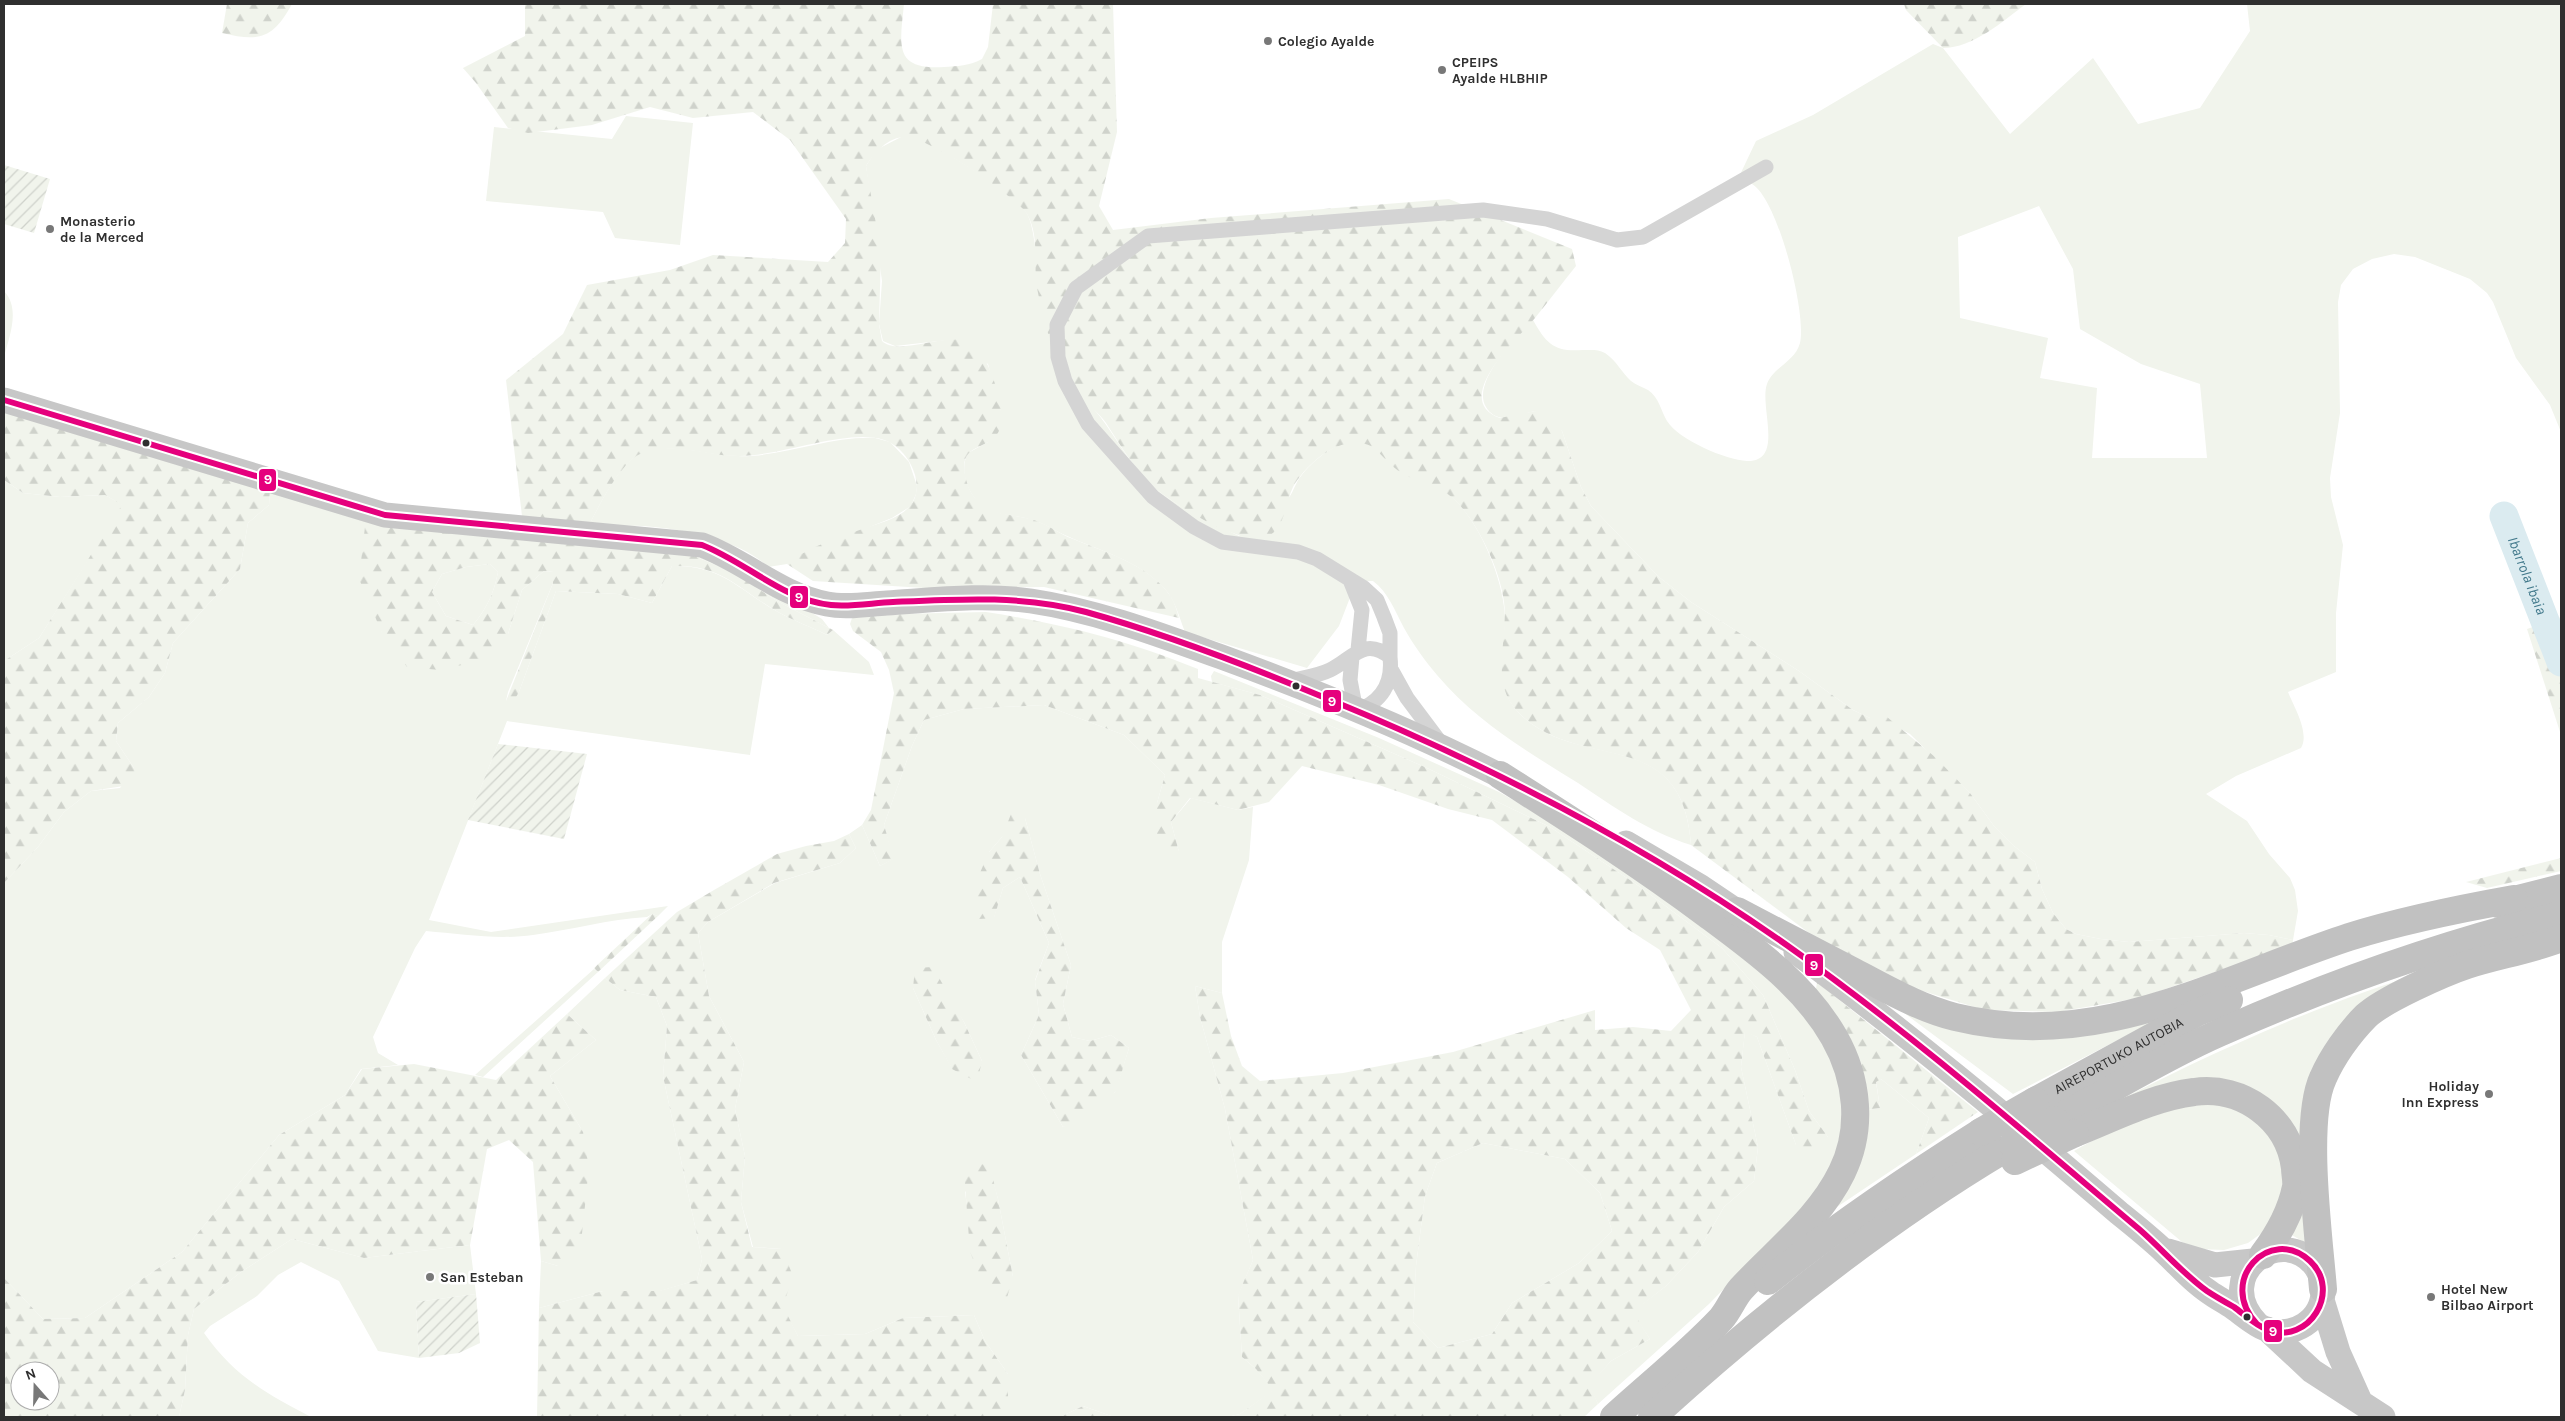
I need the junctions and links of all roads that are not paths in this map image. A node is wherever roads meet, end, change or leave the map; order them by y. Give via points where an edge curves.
1 (1766, 167) dead end
2 (4, 400) edge
3 (1350, 579) junction
4 (1355, 654) junction
5 (1391, 664) junction
6 (1285, 681) junction
7 (1356, 711) junction
8 (1455, 754) junction
9 (1500, 775) junction
10 (2561, 888) edge
11 (2514, 899) junction
12 (1737, 911) junction
13 (2561, 915) edge
14 (2561, 938) edge
15 (2065, 1127) junction
16 (2162, 1250) junction
17 (2258, 1258) junction
18 (2323, 1294) junction
19 (1722, 1318) junction
20 (2262, 1327) junction
21 (2360, 1401) junction
22 (1614, 1417) edge
23 (1652, 1417) edge
24 (2383, 1417) edge

1 - 3 street via 1643,237 1617,240 1547,219 1483,210 1148,236 1076,288 1056,325 1058,356 1065,381 1088,424 1152,497 1194,527 1222,542 1298,552 1317,558
2 - 6 main road via 384,515 702,545 726,554 802,599 830,605 983,599 1029,601 1083,611
3 - 4 street via 1362,610
3 - 5 street via 1376,600 1390,633
4 - 5 street via 1369,647 1382,650
4 - 6 street via 1329,671
4 - 7 street via 1350,680
5 - 7 street via 1381,696 1370,706
5 - 8 street via 1423,722
6 - 7 main road
7 - 8 main road
8 - 9 main road
9 - 12 main road via 1596,826
9 - 19 highway via 1670,887 1783,974 1835,1038 1850,1074 1856,1112 1852,1144 1842,1173 1824,1201 1739,1291
10 - 11 highway, AIREPORTUKO AUTOBIA
11 - 12 highway via 2432,914 2349,938 2207,990 2113,1020 2031,1027 1954,1017 1910,1001
11 - 19 highway, AIREPORTUKO AUTOBIA, bridge via 2403,934 2198,1012 2035,1101 1931,1163 1843,1225
12 - 16 main road via 1882,1014
13 - 15 highway, AIREPORTUKO AUTOBIA via 2489,933 2297,1001 2217,1034
14 - 18 highway via 2466,966 2405,992 2366,1016 2344,1043 2322,1079 2315,1108 2313,1146
15 - 17 highway via 2194,1091 2224,1092 2248,1100 2268,1114 2282,1131 2292,1153 2296,1185 2278,1236
15 - 23 highway, AIREPORTUKO AUTOBIA, bridge via 2009,1156 1960,1176 1853,1249 1790,1298
16 - 17 main road via 2215,1265
16 - 20 main road via 2208,1292
17 - 18 main road via 2286,1250 2297,1252 2316,1267
17 - 20 main road via 2246,1271 2241,1293 2243,1305
18 - 20 main road via 2311,1321 2302,1328 2290,1332
18 - 21 main road via 2338,1352
19 - 22 highway
20 - 21 main road via 2312,1371
21 - 24 main road

